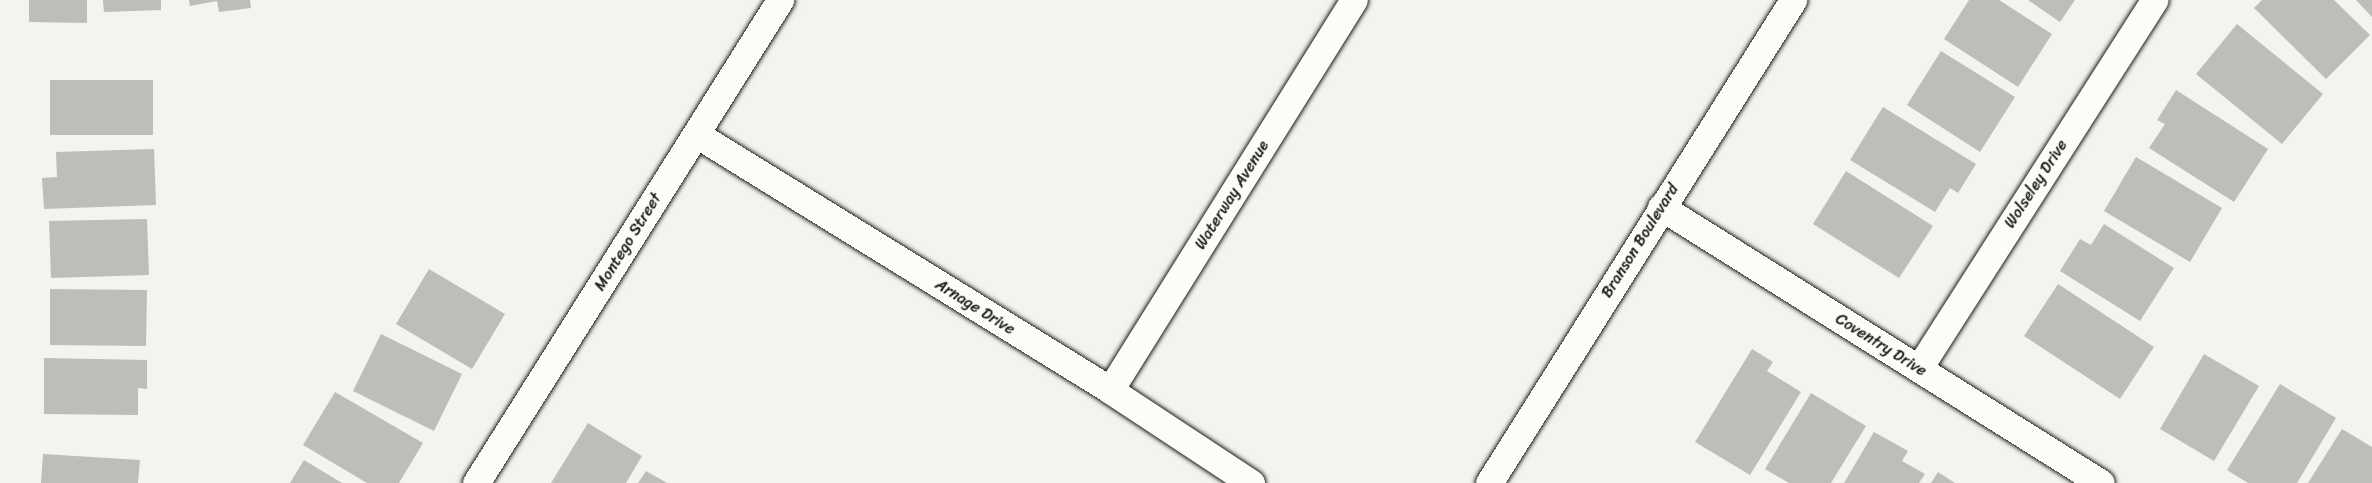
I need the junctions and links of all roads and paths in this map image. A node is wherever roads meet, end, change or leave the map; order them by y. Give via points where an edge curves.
1 (780, 0) edge
2 (1354, 0) edge
3 (1793, 0) edge
4 (2154, 0) edge
5 (696, 134) junction
6 (1661, 207) junction
7 (1919, 369) junction
8 (1110, 390) junction
9 (476, 483) edge
10 (1251, 483) edge
11 (1489, 483) edge
12 (2101, 483) edge

1 - 5 street, Montego Street
2 - 8 street, Waterway Avenue
3 - 6 street, Branson Boulevard
4 - 7 street, Wolseley Drive
5 - 8 street, Arnage Drive
5 - 9 street, Montego Street
6 - 7 street, Coventry Drive
6 - 11 street, Branson Boulevard
7 - 12 street, Coventry Drive
8 - 10 street, Arnage Drive

